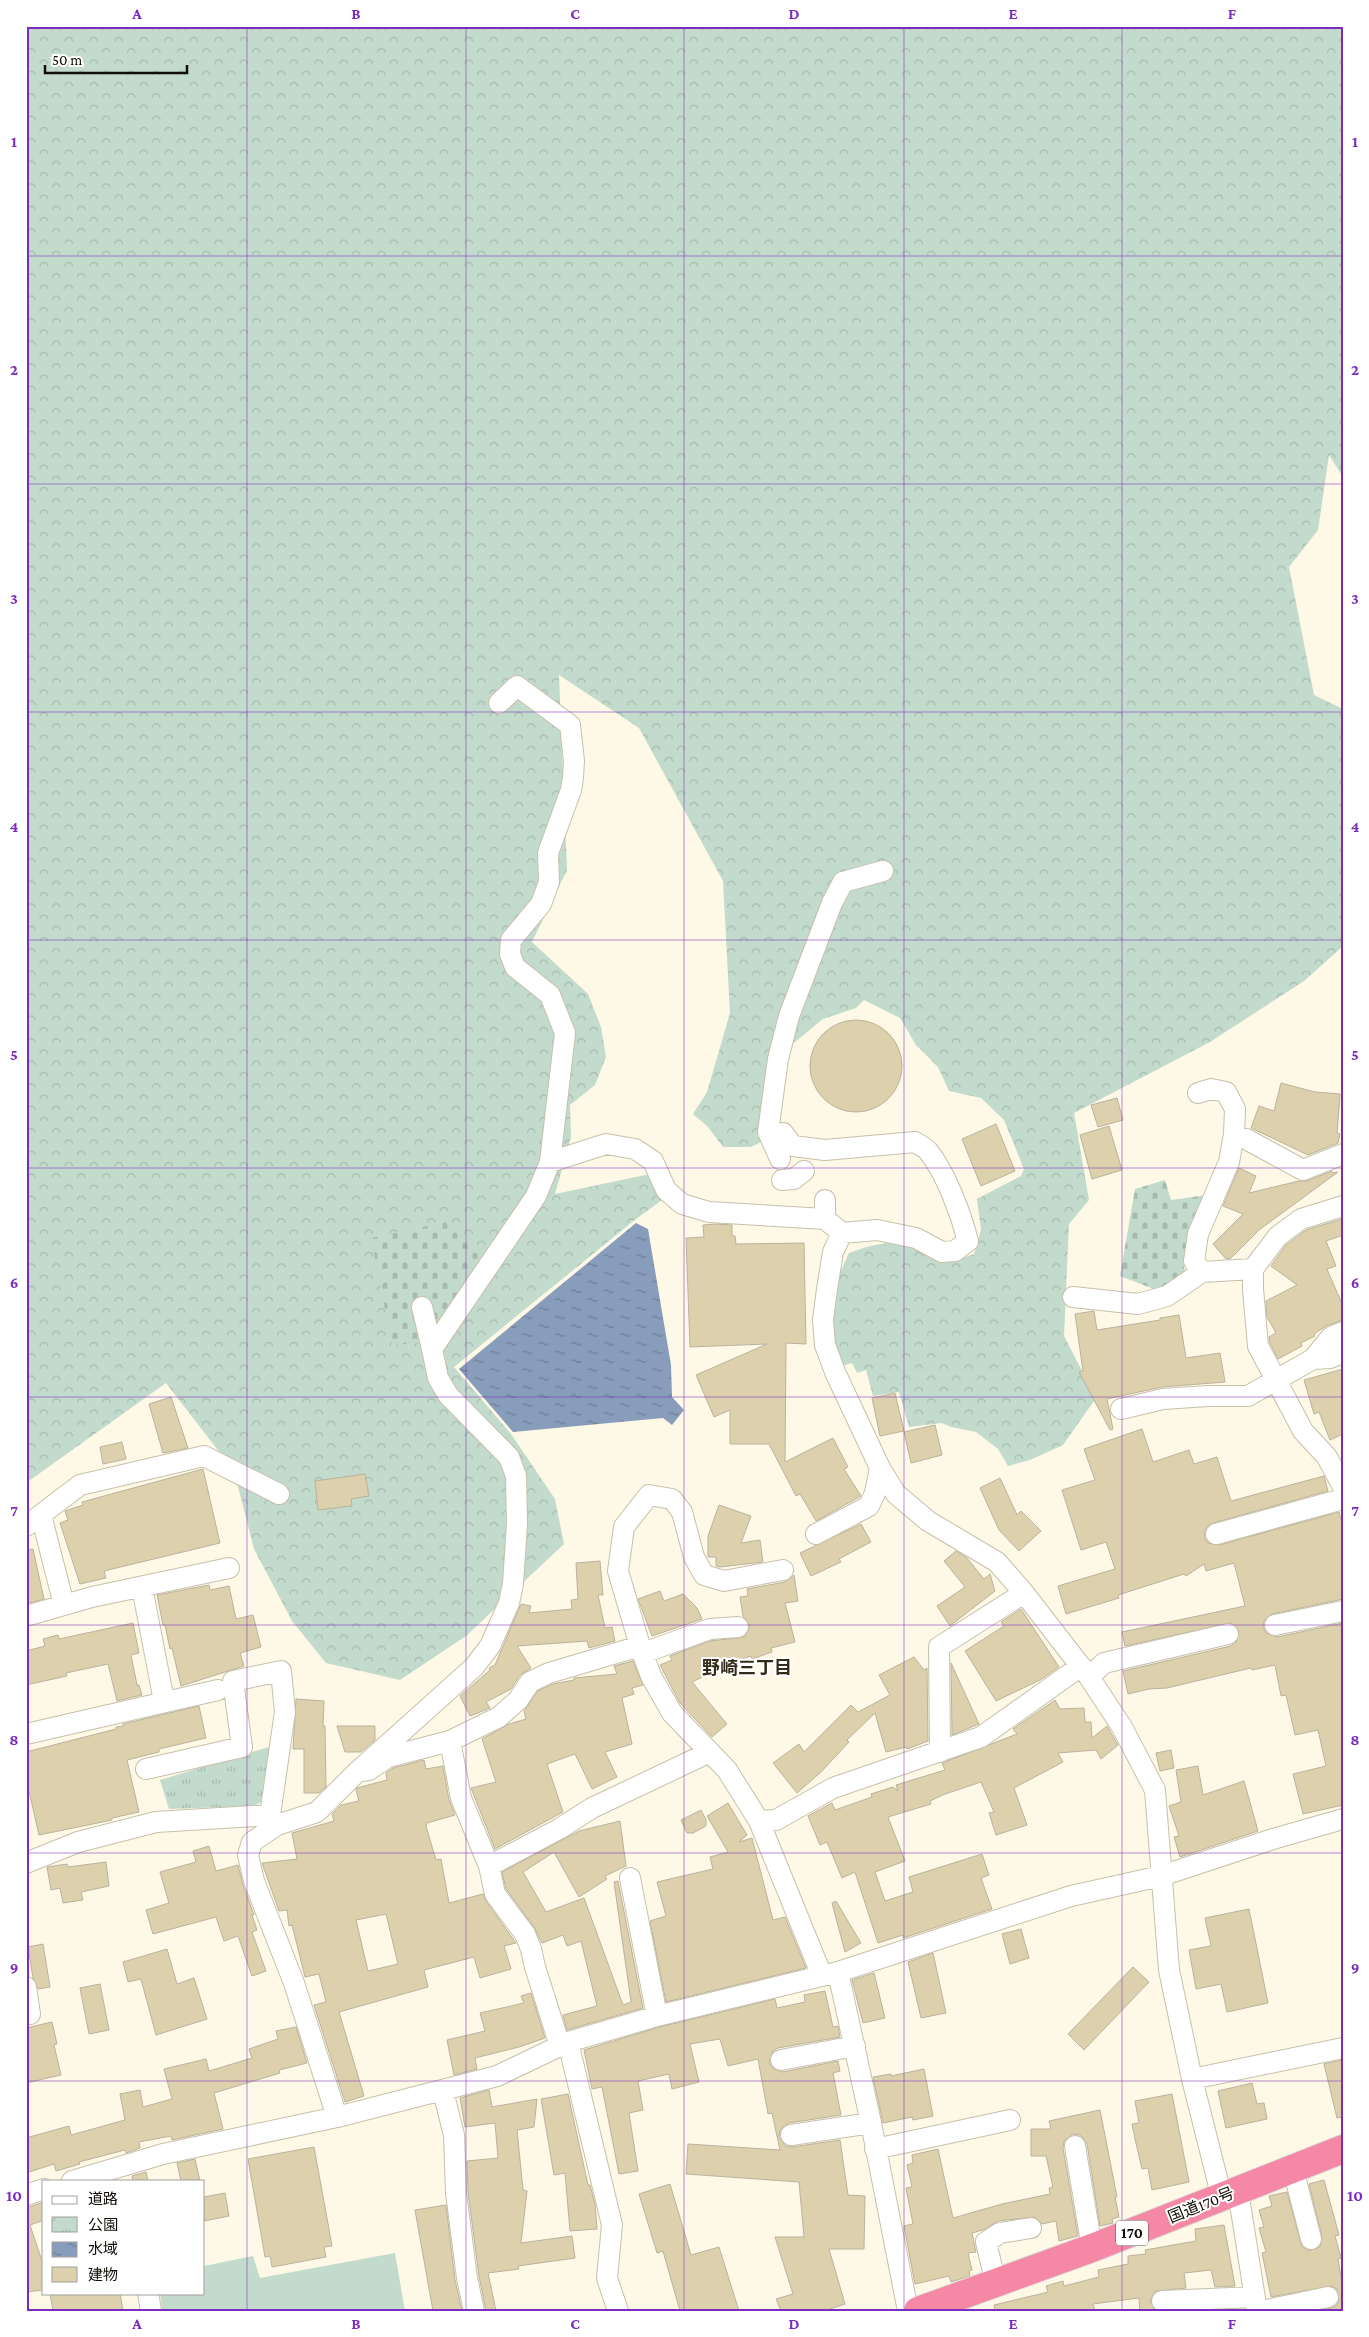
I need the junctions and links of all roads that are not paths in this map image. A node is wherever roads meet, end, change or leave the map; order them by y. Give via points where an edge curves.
1 (499, 703) dead end
2 (884, 871) dead end
3 (1198, 1092) dead end
4 (784, 1133) dead end
5 (1246, 1138) dead end
6 (1343, 1154) edge
7 (780, 1158) dead end
8 (550, 1162) junction
9 (804, 1171) dead end
10 (782, 1180) dead end
11 (1343, 1206) edge
12 (842, 1233) junction
13 (1253, 1269) junction
14 (1202, 1272) junction
15 (1072, 1297) dead end
16 (422, 1306) dead end
17 (1343, 1332) edge
18 (432, 1349) junction
19 (1343, 1353) edge
20 (1313, 1359) junction
21 (1276, 1379) junction
22 (1120, 1409) dead end
23 (1335, 1454) edge
24 (880, 1468) junction
25 (1343, 1487) edge
26 (279, 1494) dead end
27 (1343, 1499) edge
28 (34, 1521) edge
29 (816, 1534) dead end
30 (1216, 1534) dead end
31 (229, 1568) dead end
32 (783, 1570) dead end
33 (142, 1587) junction
34 (1024, 1593) junction
35 (64, 1605) junction
36 (1343, 1611) edge
37 (26, 1616) edge
38 (1275, 1624) dead end
39 (738, 1627) dead end
40 (1228, 1634) dead end
41 (642, 1649) junction
42 (1085, 1672) junction
43 (218, 1690) dead end
44 (164, 1700) junction
45 (26, 1734) edge
46 (450, 1741) junction
47 (710, 1752) junction
48 (940, 1752) junction
49 (146, 1769) dead end
50 (357, 1772) junction
51 (1343, 1819) edge
52 (274, 1820) junction
53 (759, 1822) junction
54 (26, 1863) edge
55 (489, 1866) junction
56 (1161, 1876) junction
57 (630, 1878) dead end
58 (830, 1974) junction
59 (26, 1987) edge
60 (30, 2014) dead end
61 (657, 2016) junction
62 (564, 2044) junction
63 (855, 2046) junction
64 (1343, 2048) edge
65 (780, 2060) dead end
66 (1192, 2079) junction
67 (443, 2091) junction
68 (337, 2117) junction
69 (1010, 2120) dead end
70 (871, 2123) junction
71 (791, 2135) dead end
72 (1075, 2146) dead end
73 (875, 2149) junction
74 (1343, 2150) edge
75 (1293, 2169) junction
76 (127, 2173) edge
77 (79, 2180) edge
78 (42, 2190) edge
79 (1230, 2194) junction
80 (26, 2195) edge
81 (1031, 2228) dead end
82 (1311, 2239) dead end
83 (1092, 2248) junction
84 (996, 2284) junction
85 (148, 2294) edge
86 (1328, 2298) dead end
87 (1162, 2301) dead end
88 (1258, 2306) edge
89 (151, 2311) edge
90 (474, 2311) edge
91 (618, 2311) edge
92 (908, 2311) edge
93 (918, 2311) edge

1 - 8 street via 517,686 570,725 574,761 571,790 548,854 549,882 541,904 511,940 510,954 515,967 550,995 565,1033
2 - 7 street via 843,882 832,903 790,1016 778,1059 768,1132
3 - 14 street via 1211,1089 1226,1092 1235,1109 1229,1162 1198,1234 1194,1261
4 - 12 street via 793,1146 825,1150 915,1142 927,1150 944,1178 968,1241 955,1251 942,1252 916,1238 877,1230
5 - 6 street via 1303,1170
8 - 12 street via 606,1144 635,1149 652,1160 666,1190 682,1204 708,1212 825,1209
8 - 18 street via 536,1196
9 - 10 street via 794,1179
11 - 13 street via 1301,1219 1278,1236
12 - 24 street via 833,1252 823,1320 825,1345
13 - 14 street
13 - 21 street via 1258,1346
14 - 15 street via 1167,1296 1138,1304
16 - 18 street
17 - 20 street via 1331,1338
18 - 50 street via 438,1378 448,1395 509,1457 516,1476 513,1584 509,1602 490,1646 474,1667
19 - 20 street
20 - 21 street
21 - 22 street via 1248,1396 1163,1399
21 - 23 street via 1303,1431
23 - 25 street
24 - 29 street via 869,1506
24 - 34 street via 896,1494 928,1521 996,1562
26 - 28 street via 204,1456 80,1485
27 - 30 street
28 - 35 street
31 - 33 street
32 - 41 street via 724,1581 704,1575 694,1557 682,1512 672,1499 649,1495 624,1527 618,1571
33 - 35 street
33 - 44 street
34 - 42 street
34 - 48 street via 939,1647
35 - 37 street
36 - 38 street
39 - 41 street via 710,1629
40 - 42 street via 1104,1663
41 - 46 street via 549,1673 530,1682 518,1700 499,1717
41 - 47 street via 651,1676 672,1713
42 - 48 street via 981,1737
42 - 56 street via 1122,1727 1154,1790
43 - 44 street
44 - 45 street
46 - 50 street via 388,1757 369,1770
46 - 55 street via 462,1798
47 - 53 street via 727,1770
47 - 55 street via 592,1808
48 - 53 street via 833,1788 776,1820
49 - 52 street via 242,1747 233,1681 280,1671 285,1712
50 - 52 street via 317,1812
51 - 56 street
52 - 54 street via 156,1822 78,1842
52 - 68 street via 252,1842 248,1855 254,1881 294,1983
53 - 58 street
55 - 62 street via 495,1894 525,1934
56 - 58 street via 1071,1896
56 - 66 street via 1169,1970
57 - 61 street
58 - 61 street
58 - 63 street
59 - 60 street
61 - 62 street
62 - 67 street via 496,2076
62 - 91 street via 612,2224 607,2278
63 - 65 street
63 - 70 street
64 - 66 street
66 - 79 street
67 - 68 street
67 - 90 street via 454,2135 456,2193
68 - 76 street via 163,2154
69 - 73 street
70 - 71 street
70 - 73 street
72 - 83 street
73 - 92 street
74 - 75 highway, 国道170号 / 170
75 - 79 highway, 国道170号 / 170
75 - 82 street
76 - 77 street
78 - 80 street
79 - 83 highway, 国道170号 / 170
79 - 88 street
81 - 84 street via 1000,2233 986,2242
83 - 84 highway, 国道170号 / 170
84 - 93 highway, 国道170号 / 170
85 - 89 street
86 - 88 street
87 - 88 street

